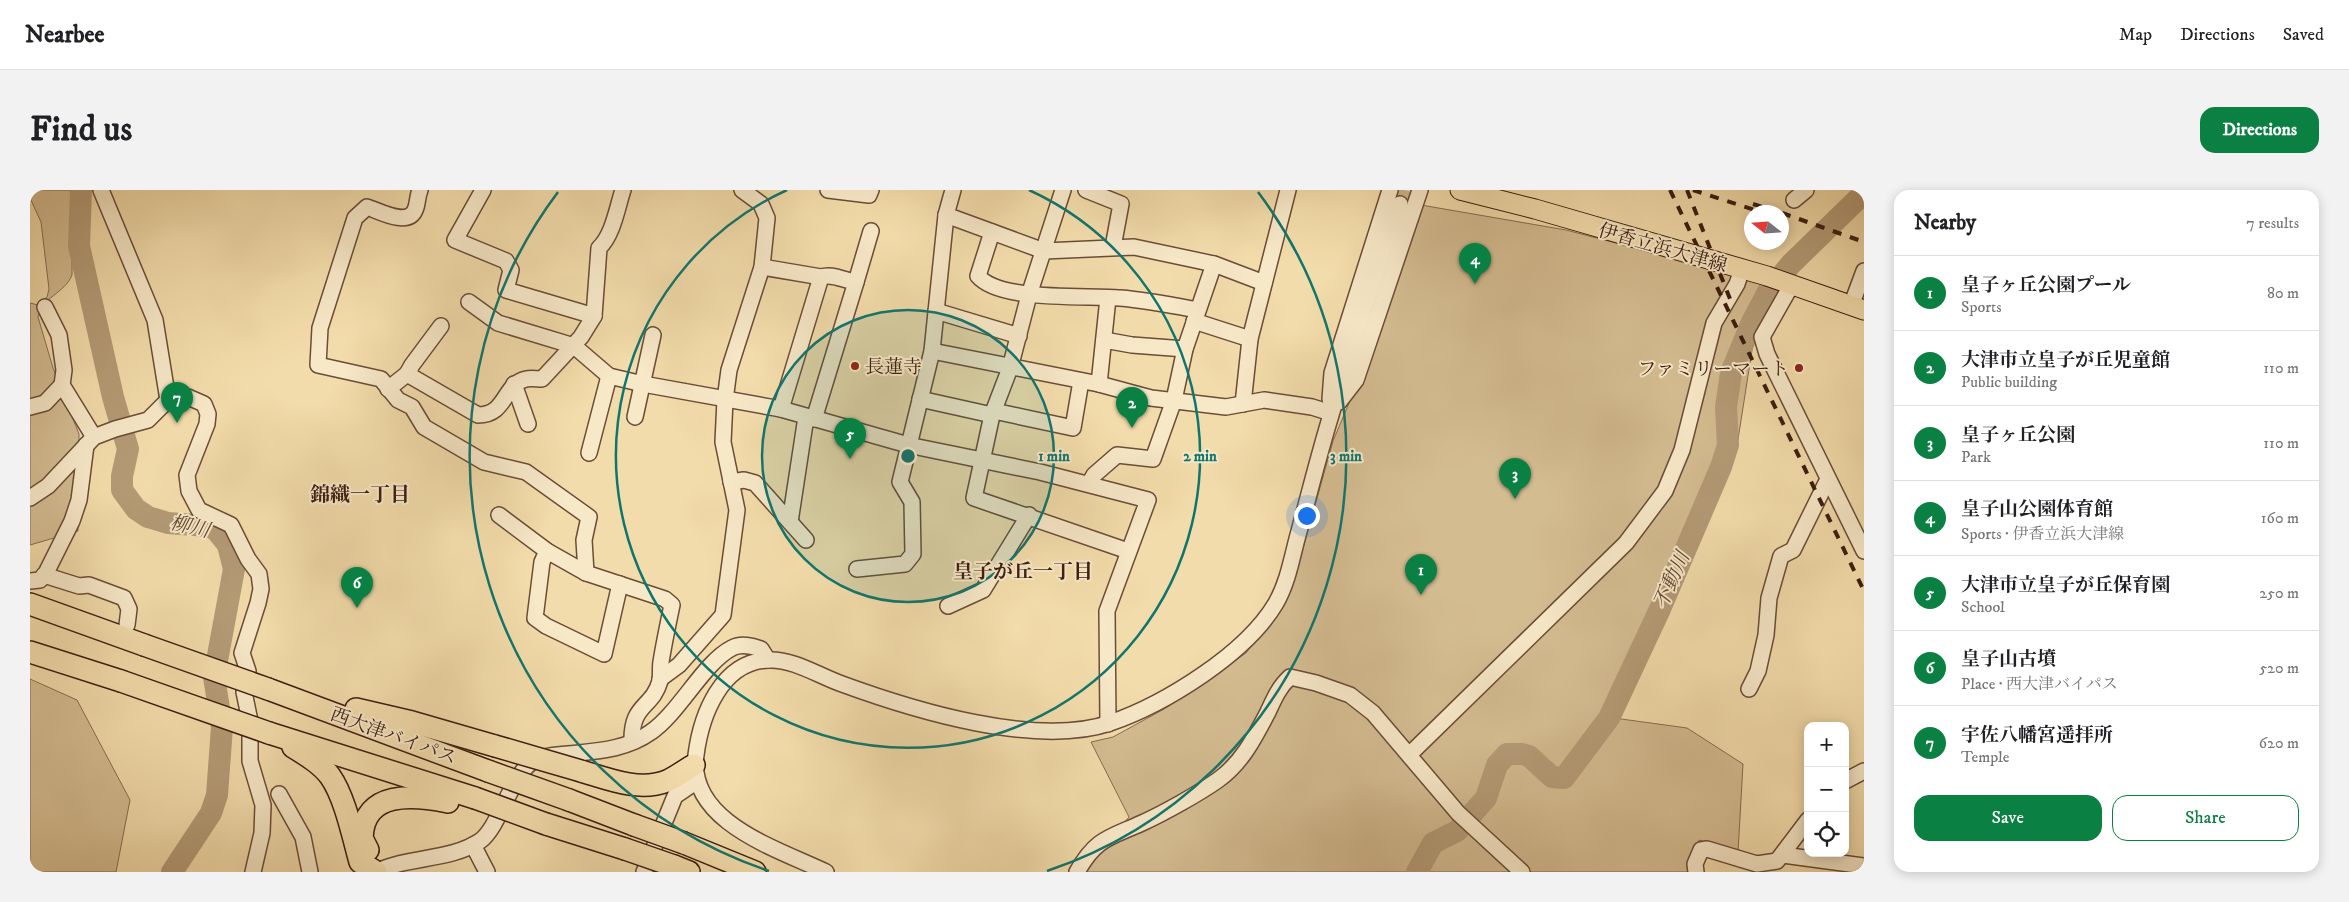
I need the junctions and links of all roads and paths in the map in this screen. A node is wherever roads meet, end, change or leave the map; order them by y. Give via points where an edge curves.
1 (101, 190) edge
2 (420, 190) edge
3 (483, 190) edge
4 (623, 190) edge
5 (742, 190) edge
6 (828, 190) edge
7 (871, 190) edge
8 (953, 190) edge
9 (1063, 190) edge
10 (1086, 190) edge
11 (1288, 190) edge
12 (1390, 190) tunnel mouth
13 (1420, 190) edge
14 (1460, 190) edge
15 (1400, 204) tunnel mouth
16 (946, 216) junction
17 (872, 231) dead end
18 (992, 232) junction
19 (1113, 247) junction
20 (1044, 251) junction
21 (1214, 264) junction
22 (762, 267) junction
23 (1742, 269) junction
24 (1864, 272) edge
25 (821, 277) junction
26 (856, 282) junction
27 (1264, 283) junction
28 (1791, 284) junction
29 (1029, 296) junction
30 (1108, 298) junction
31 (469, 302) dead end
32 (45, 307) dead end
33 (1858, 308) edge
34 (936, 312) junction
35 (594, 316) junction
36 (1195, 316) junction
37 (441, 326) dead end
38 (654, 335) dead end
39 (1019, 336) junction
40 (1250, 339) junction
41 (1104, 340) junction
42 (574, 346) junction
43 (1185, 349) junction
44 (932, 351) junction
45 (1010, 368) junction
46 (407, 374) junction
47 (609, 376) junction
48 (1081, 381) junction
49 (514, 384) junction
50 (643, 384) junction
51 (1099, 384) junction
52 (62, 385) junction
53 (388, 389) junction
54 (920, 399) junction
55 (168, 400) junction
56 (725, 400) junction
57 (1174, 400) junction
58 (1243, 404) junction
59 (30, 407) edge
60 (781, 409) junction
61 (993, 413) junction
62 (1331, 413) junction
63 (635, 417) dead end
64 (810, 418) junction
65 (528, 424) dead end
66 (90, 441) junction
67 (908, 445) junction
68 (589, 453) dead end
69 (983, 461) junction
70 (1828, 479) junction
71 (731, 482) junction
72 (1089, 484) junction
73 (30, 498) edge
74 (498, 514) dead end
75 (1029, 515) junction
76 (790, 522) junction
77 (806, 540) dead end
78 (547, 551) junction
79 (1128, 551) junction
80 (1864, 551) edge
81 (857, 569) dead end
82 (586, 573) junction
83 (37, 578) edge
84 (620, 584) junction
85 (30, 604) edge
86 (948, 606) dead end
87 (127, 626) dead end
88 (30, 652) edge
89 (768, 660) junction
90 (660, 679) junction
91 (268, 689) junction
92 (1749, 689) dead end
93 (1108, 724) junction
94 (270, 733) junction
95 (632, 742) junction
96 (1409, 755) junction
97 (1864, 771) edge
98 (696, 773) junction
99 (1849, 779) edge
100 (279, 794) dead end
101 (474, 803) junction
102 (1804, 826) edge
103 (473, 845) junction
104 (1783, 855) junction
105 (1864, 866) edge
106 (681, 869) edge
107 (253, 872) edge
108 (310, 872) edge
109 (376, 872) edge
110 (488, 872) edge
111 (644, 872) edge
112 (755, 872) edge
113 (826, 872) edge
114 (1076, 872) edge
115 (1522, 872) edge
116 (1696, 872) edge

1 - 55 street via 155,320
2 - 53 street via 415,211 409,218 402,219 366,207 355,218 320,328 318,365 381,379
3 - 35 street via 455,240 506,261 511,270 506,290
4 - 35 street via 613,222 599,248
5 - 22 street via 761,204 768,218
6 - 7 street via 869,195
8 - 16 street
9 - 20 street
10 - 19 street via 1121,204
11 - 27 street
12 - 62 street via 1332,373
13 - 62 street via 1356,380
14 - 23 main road, 伊香立浜大津線
15 - 62 street
16 - 18 street
16 - 34 street
17 - 26 street
18 - 20 street
18 - 29 street via 978,276 984,282
19 - 20 street
19 - 21 street via 1134,247
20 - 29 street
21 - 27 street
21 - 36 street
22 - 25 street
22 - 56 street via 729,370
23 - 28 main road, 伊香立浜大津線
23 - 96 street via 1714,323 1682,450 1665,492 1626,542
24 - 33 street
25 - 26 street via 828,275
25 - 60 street
26 - 64 street
27 - 40 street
28 - 33 main road, 伊香立浜大津線
28 - 70 street via 1762,337 1767,354
29 - 30 street
29 - 39 street
30 - 36 street via 1152,301
30 - 41 street
31 - 42 street via 498,323
32 - 52 street via 59,335 64,370
34 - 39 street
34 - 44 street
35 - 42 street
36 - 40 street
36 - 43 street
37 - 46 street
38 - 50 street
39 - 45 street
40 - 58 street
41 - 43 street
41 - 51 street
42 - 47 street
42 - 49 street via 542,379 526,379
43 - 57 street
44 - 45 street
44 - 54 street
45 - 48 street
45 - 61 street
46 - 49 street via 478,415 497,410
46 - 53 street
47 - 50 street
47 - 68 street
48 - 51 street
48 - 61 street via 1073,428
49 - 65 street
50 - 56 street
50 - 63 street
51 - 57 street via 1151,398
52 - 59 street via 46,403
52 - 66 street
53 - 82 street via 398,400 412,407 424,427 484,462 526,472 589,517 584,540
54 - 61 street
54 - 67 street
55 - 66 street via 148,420 121,427
55 - 107 street via 188,396 200,401 206,409 207,424 187,476 188,491 199,510 231,526 248,559 260,574 258,603 242,654 248,671 244,692 250,721 250,761 262,805 262,833
56 - 60 street
56 - 71 street via 723,442
57 - 58 street via 1226,407
57 - 72 street via 1153,459 1117,455 1094,475
58 - 62 street via 1264,400
60 - 64 street
61 - 69 street
62 - 93 street via 1288,573 1277,601 1242,645 1162,701
64 - 67 street
64 - 76 street
66 - 73 street via 48,486
66 - 83 street via 72,521
67 - 69 street
67 - 81 street via 900,482 912,502 913,554 905,564
69 - 72 street
69 - 75 street via 974,498
70 - 80 street
70 - 92 street via 1793,550 1781,556 1769,598 1766,636 1758,671
71 - 76 street via 744,480 755,483
71 - 90 street via 737,510 723,615 679,665
72 - 79 street via 1148,500
74 - 78 street
75 - 79 street
75 - 86 street via 983,590
76 - 77 street
78 - 82 street
78 - 84 street via 542,562 535,618 604,654
79 - 93 street via 1107,611
82 - 84 street
83 - 87 street via 90,585 124,598 129,609
84 - 90 street via 664,599 672,605
85 - 91 highway, 西大津バイパス, bridge
88 - 94 highway, 西大津バイパス, bridge
89 - 93 street via 788,662 846,686 914,708 999,728 1081,729
89 - 95 street via 761,649 748,645 732,647 718,658 652,732
89 - 98 street via 737,672 717,690 697,742
90 - 95 street via 657,689 638,712 632,726
91 - 98 highway, bridge via 412,722 625,784 644,786
91 - 112 highway, 西大津バイパス, bridge
94 - 101 highway, 西大津バイパス
94 - 109 highway via 305,755 330,777 360,862
95 - 103 street via 620,748 550,755 535,760 524,769 482,839
96 - 114 street via 1373,713 1350,695 1290,677 1282,685 1238,762 1218,780 1143,822 1104,838 1087,853
96 - 115 street via 1458,813
97 - 99 street
98 - 111 street via 676,796
98 - 113 street via 705,801 720,817 747,834
100 - 108 street via 303,836
101 - 106 highway, 西大津バイパス, bridge
101 - 109 highway via 424,797 388,799 366,816 362,828 362,838
102 - 104 street
103 - 109 street via 438,856 400,862
103 - 110 street
104 - 105 street
104 - 116 street via 1777,862 1757,864 1701,850

